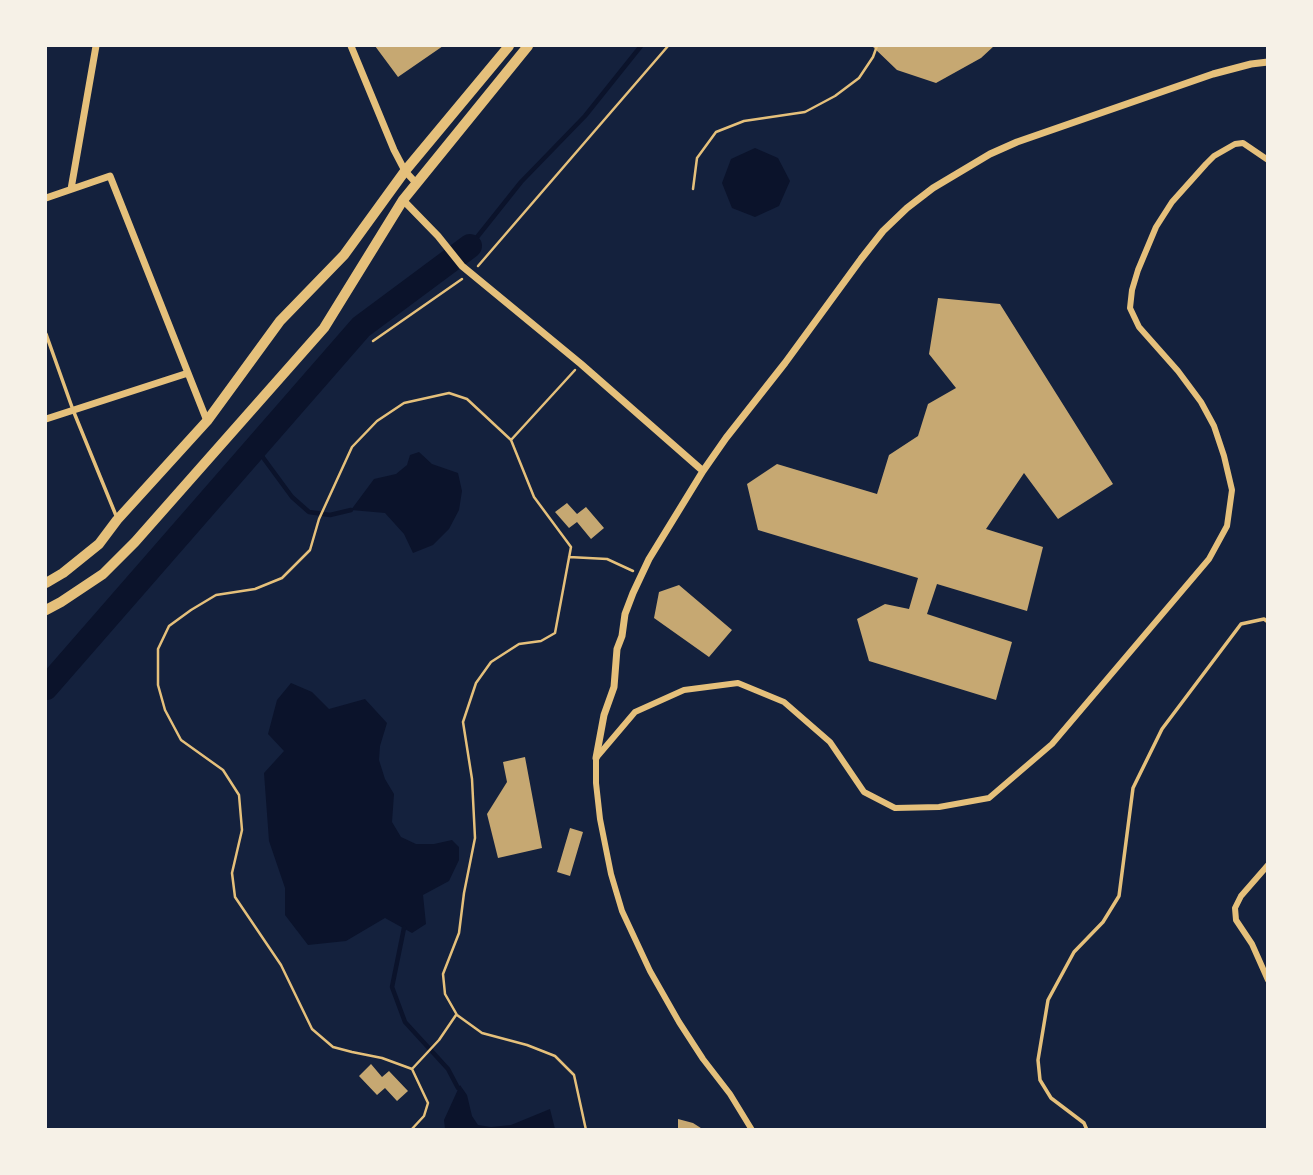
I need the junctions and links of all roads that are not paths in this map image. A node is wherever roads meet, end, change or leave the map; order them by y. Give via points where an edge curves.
1 (96, 46) edge
2 (351, 46) edge
3 (509, 46) edge
4 (528, 46) edge
5 (1268, 62) edge
6 (1268, 160) edge
7 (405, 171) junction
8 (416, 183) junction
9 (71, 189) junction
10 (46, 198) edge
11 (403, 200) junction
12 (46, 334) edge
13 (188, 373) junction
14 (73, 410) junction
15 (46, 419) edge
16 (207, 421) junction
17 (703, 471) junction
18 (117, 520) junction
19 (46, 583) edge
20 (46, 610) edge
21 (1268, 622) edge
22 (596, 758) junction
23 (1268, 866) edge
24 (1268, 980) edge
25 (752, 1129) edge
26 (1087, 1129) edge

1 - 9 street
2 - 7 street
3 - 7 street
4 - 8 street
5 - 17 street via 1213,74 1017,142 933,188 883,231
6 - 22 street via 1243,143 1214,156 1156,227 1132,290 1130,308 1139,327 1178,371 1213,426 1232,490 1227,526 1209,559 1052,744 989,798 939,807 895,808 864,792 830,742 784,702 738,682 684,690 635,712
7 - 8 street
7 - 16 street via 344,255 280,321
8 - 11 street
9 - 10 street
9 - 13 street via 110,176
11 - 17 street via 462,266
11 - 20 street via 324,328 135,542 103,574
12 - 14 lane
13 - 14 street
13 - 16 street
14 - 15 street
14 - 18 lane
16 - 18 street
17 - 22 street via 649,559 625,614 614,687
18 - 19 street via 99,544
21 - 26 lane via 1241,624 1162,729 1133,788 1119,896 1103,922 1074,951 1048,1000 1038,1060 1040,1080 1051,1098
22 - 25 street via 600,819 622,911 680,1022
23 - 24 street via 1236,908 1236,920

